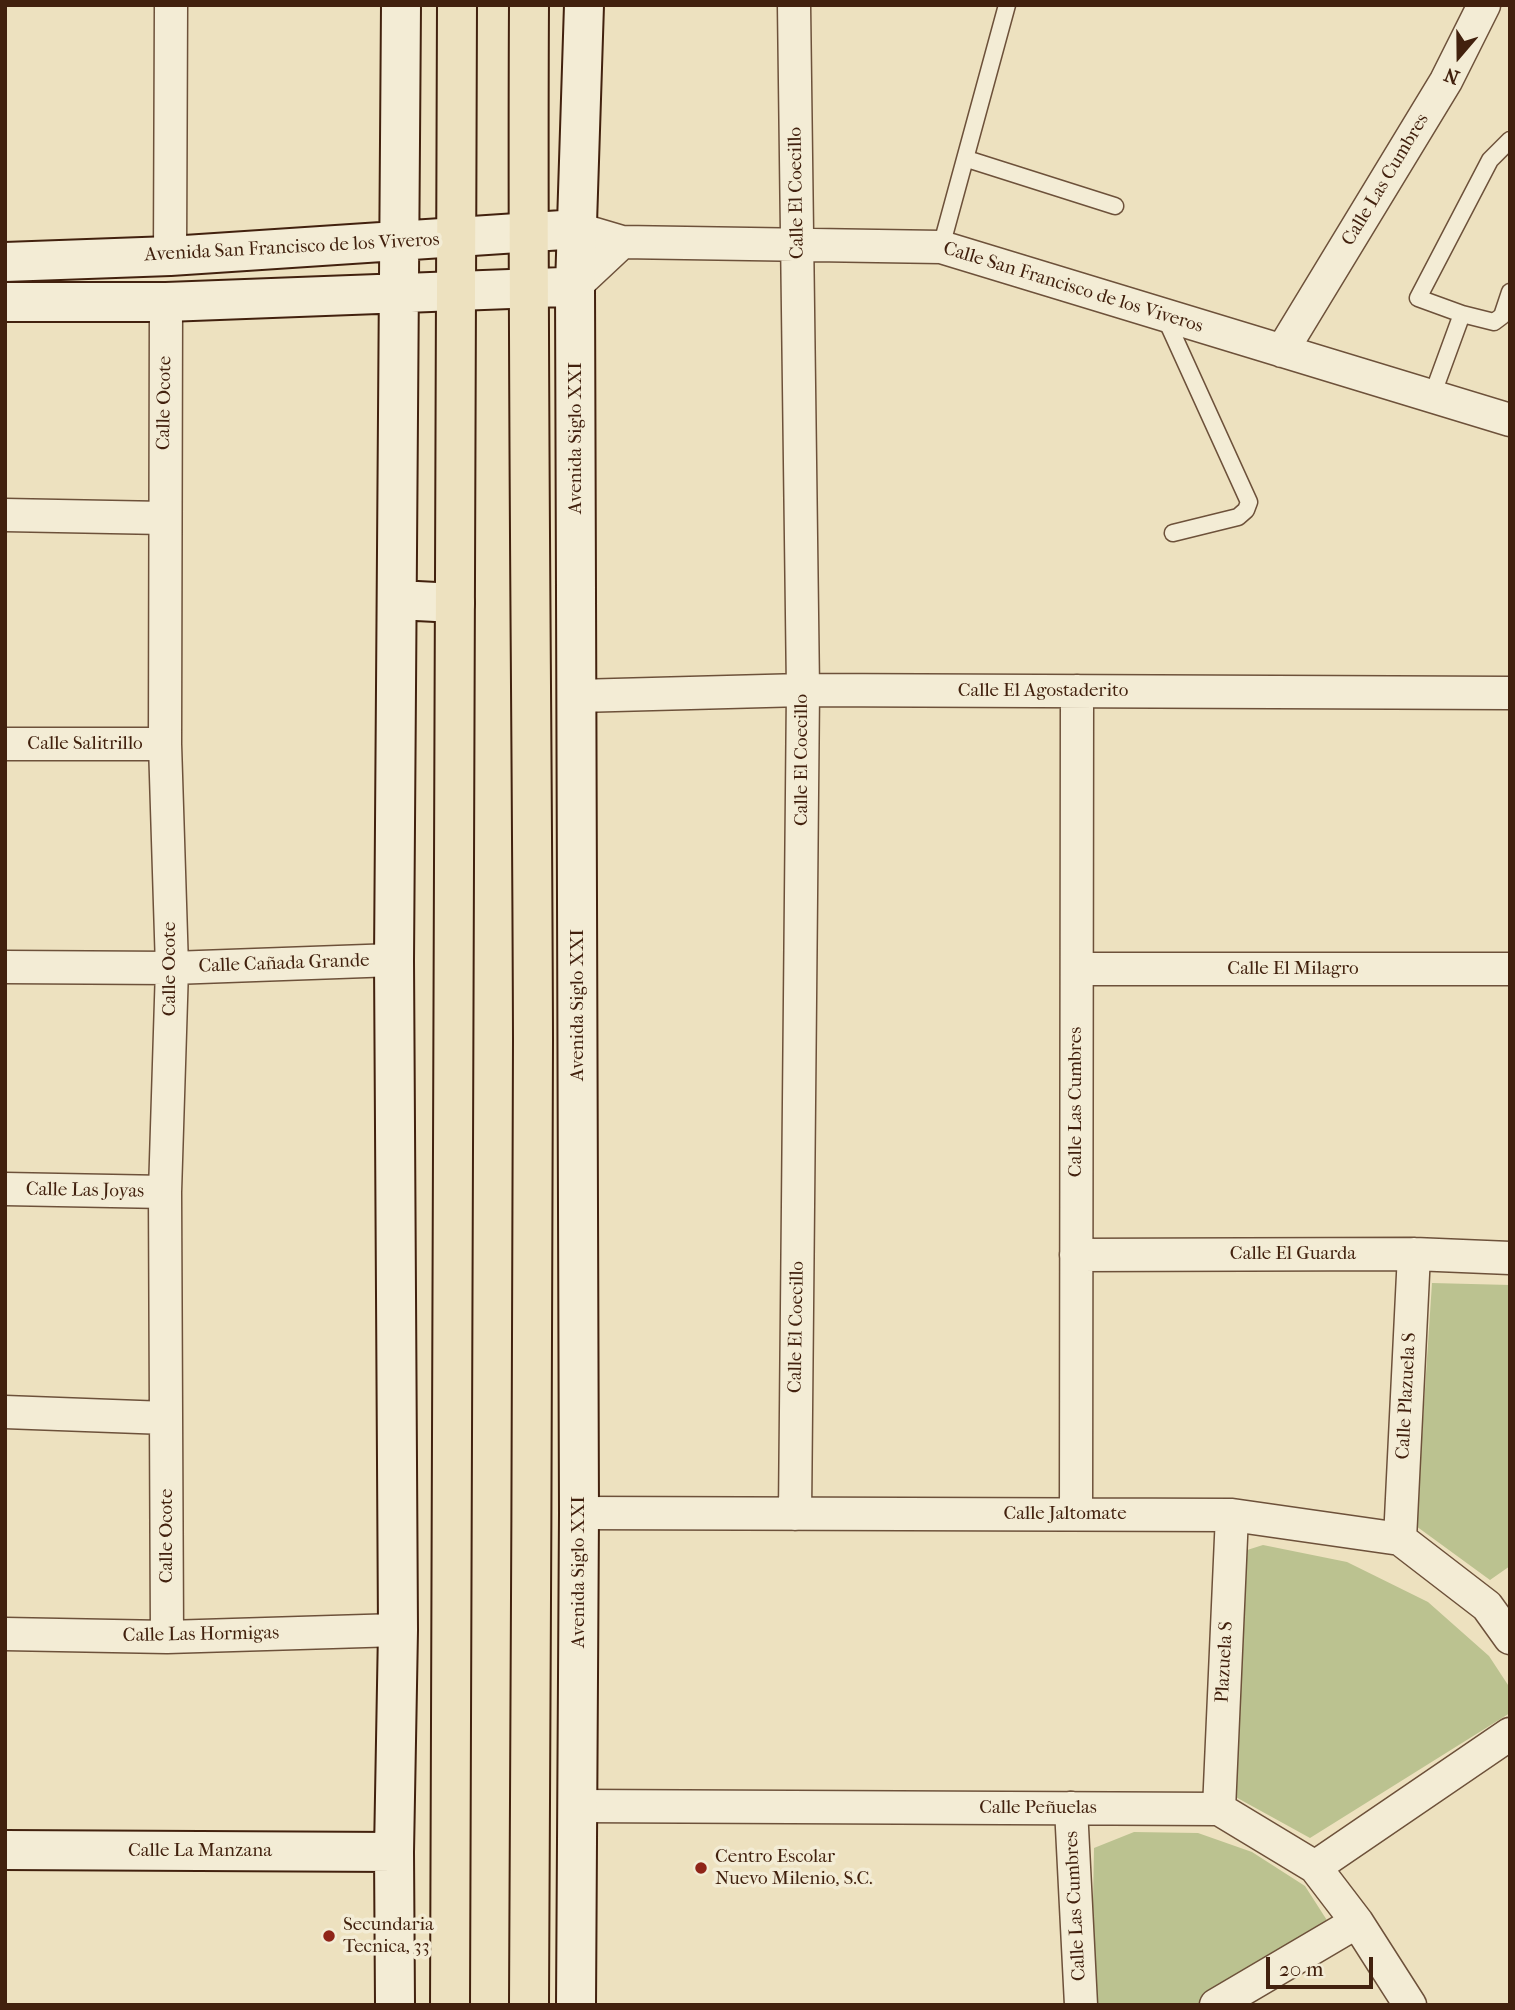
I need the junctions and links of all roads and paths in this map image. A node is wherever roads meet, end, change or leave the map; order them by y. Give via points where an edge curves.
1 (171, 5) edge
2 (401, 5) edge
3 (457, 5) edge
4 (529, 5) edge
5 (584, 5) edge
6 (794, 5) edge
7 (1007, 5) edge
8 (1484, 5) edge
9 (1510, 140) edge
10 (967, 159) junction
11 (1115, 206) dead end
12 (578, 229) junction
13 (528, 234) junction
14 (456, 239) junction
15 (401, 242) junction
16 (622, 243) junction
17 (798, 245) junction
18 (941, 247) junction
19 (170, 256) junction
20 (5, 262) edge
21 (575, 286) junction
22 (527, 288) junction
23 (456, 291) junction
24 (400, 292) junction
25 (1510, 292) edge
26 (5, 302) edge
27 (166, 302) junction
28 (1462, 314) junction
29 (1164, 315) junction
30 (1282, 351) junction
31 (1432, 396) junction
32 (1510, 420) edge
33 (5, 515) edge
34 (164, 518) junction
35 (1173, 533) dead end
36 (398, 600) junction
37 (455, 603) junction
38 (803, 691) junction
39 (1077, 691) junction
40 (1510, 693) edge
41 (577, 696) junction
42 (5, 744) edge
43 (165, 744) junction
44 (394, 960) junction
45 (5, 967) edge
46 (172, 968) junction
47 (1077, 969) junction
48 (1510, 969) edge
49 (533, 1045) junction
50 (579, 1046) junction
51 (5, 1189) edge
52 (164, 1192) junction
53 (1414, 1254) junction
54 (1076, 1255) junction
55 (1510, 1258) edge
56 (5, 1412) edge
57 (166, 1418) junction
58 (579, 1513) junction
59 (1076, 1513) junction
60 (795, 1514) junction
61 (1232, 1515) junction
62 (1400, 1539) junction
63 (1499, 1599) edge
64 (398, 1630) junction
65 (5, 1634) edge
66 (167, 1637) junction
67 (1510, 1638) edge
68 (1510, 1734) edge
69 (578, 1806) junction
70 (1071, 1808) junction
71 (1219, 1809) junction
72 (5, 1850) edge
73 (394, 1852) junction
74 (1315, 1867) junction
75 (1357, 1922) junction
76 (396, 2005) edge
77 (450, 2005) edge
78 (529, 2005) edge
79 (576, 2005) edge
80 (1081, 2005) edge
81 (1216, 2005) edge
82 (1410, 2005) edge

1 - 19 street
2 - 15 street
3 - 14 highway
4 - 13 highway
5 - 12 street, Avenida Siglo XXI
6 - 17 street, Calle El Coecillo
7 - 10 lane
8 - 30 street, Calle Las Cumbres via 1446,81
9 - 28 lane via 1490,160 1418,298
10 - 11 lane
10 - 18 lane
12 - 13 street, Avenida San Francisco de los Viveros
12 - 16 street, Calle San Francisco de los Viveros
12 - 21 street, Avenida Siglo XXI
13 - 14 street, Avenida San Francisco de los Viveros
13 - 22 highway
14 - 15 street, Avenida San Francisco de los Viveros
14 - 23 highway
15 - 19 street, Avenida San Francisco de los Viveros
15 - 24 street
16 - 17 street, Calle San Francisco de los Viveros
16 - 21 street
17 - 18 street, Calle San Francisco de los Viveros
17 - 38 street, Calle El Coecillo
18 - 29 street, Calle San Francisco de los Viveros
19 - 20 street, Avenida San Francisco de los Viveros
21 - 22 street
21 - 41 street, Avenida Siglo XXI
22 - 23 street
22 - 49 highway
23 - 24 street
23 - 37 highway
24 - 27 street
24 - 36 street
25 - 28 lane via 1502,316 1494,322
26 - 27 street
27 - 34 street, Calle Ocote
28 - 31 lane
29 - 30 street, Calle San Francisco de los Viveros
29 - 35 lane via 1250,502 1238,517
30 - 31 street, Calle San Francisco de los Viveros
31 - 32 street, Calle San Francisco de los Viveros
33 - 34 street
34 - 43 street, Calle Ocote
36 - 37 street
36 - 44 street
37 - 77 highway
38 - 39 street, Calle El Agostaderito
38 - 41 street, Calle El Agostaderito
38 - 60 street, Calle El Coecillo
39 - 40 street, Calle El Agostaderito
39 - 47 street, Calle Las Cumbres
41 - 50 street, Avenida Siglo XXI
42 - 43 street, Calle Salitrillo
43 - 46 street, Calle Ocote
44 - 46 street, Calle Cañada Grande
44 - 64 street
45 - 46 street, Calle Cañada Grande
46 - 52 street, Calle Ocote
47 - 48 street, Calle El Milagro
47 - 54 street, Calle Las Cumbres
49 - 50 street
49 - 78 highway
50 - 58 street, Avenida Siglo XXI
51 - 52 street, Calle Las Joyas
52 - 57 street, Calle Ocote
53 - 54 street, Calle El Guarda
53 - 55 street, Calle El Guarda
53 - 62 street, Calle Plazuela S
54 - 59 street, Calle Las Cumbres
56 - 57 street
57 - 66 street, Calle Ocote
58 - 60 street, Calle Jaltomate
58 - 69 street, Avenida Siglo XXI
59 - 60 street, Calle Jaltomate
59 - 61 street, Calle Jaltomate
61 - 62 street, Calle Jaltomate
61 - 71 street, Plazuela S
62 - 63 street, Calle Jaltomate
63 - 67 street, Calle Jaltomate
64 - 66 street, Calle Las Hormigas
64 - 73 street
65 - 66 street, Calle Las Hormigas
68 - 74 street
69 - 70 street, Calle Peñuelas
69 - 79 street, Avenida Siglo XXI
70 - 71 street, Calle Peñuelas
70 - 80 street, Calle Las Cumbres
71 - 74 street
72 - 73 street, Calle La Manzana
73 - 76 street
74 - 75 street
75 - 81 street
75 - 82 street

